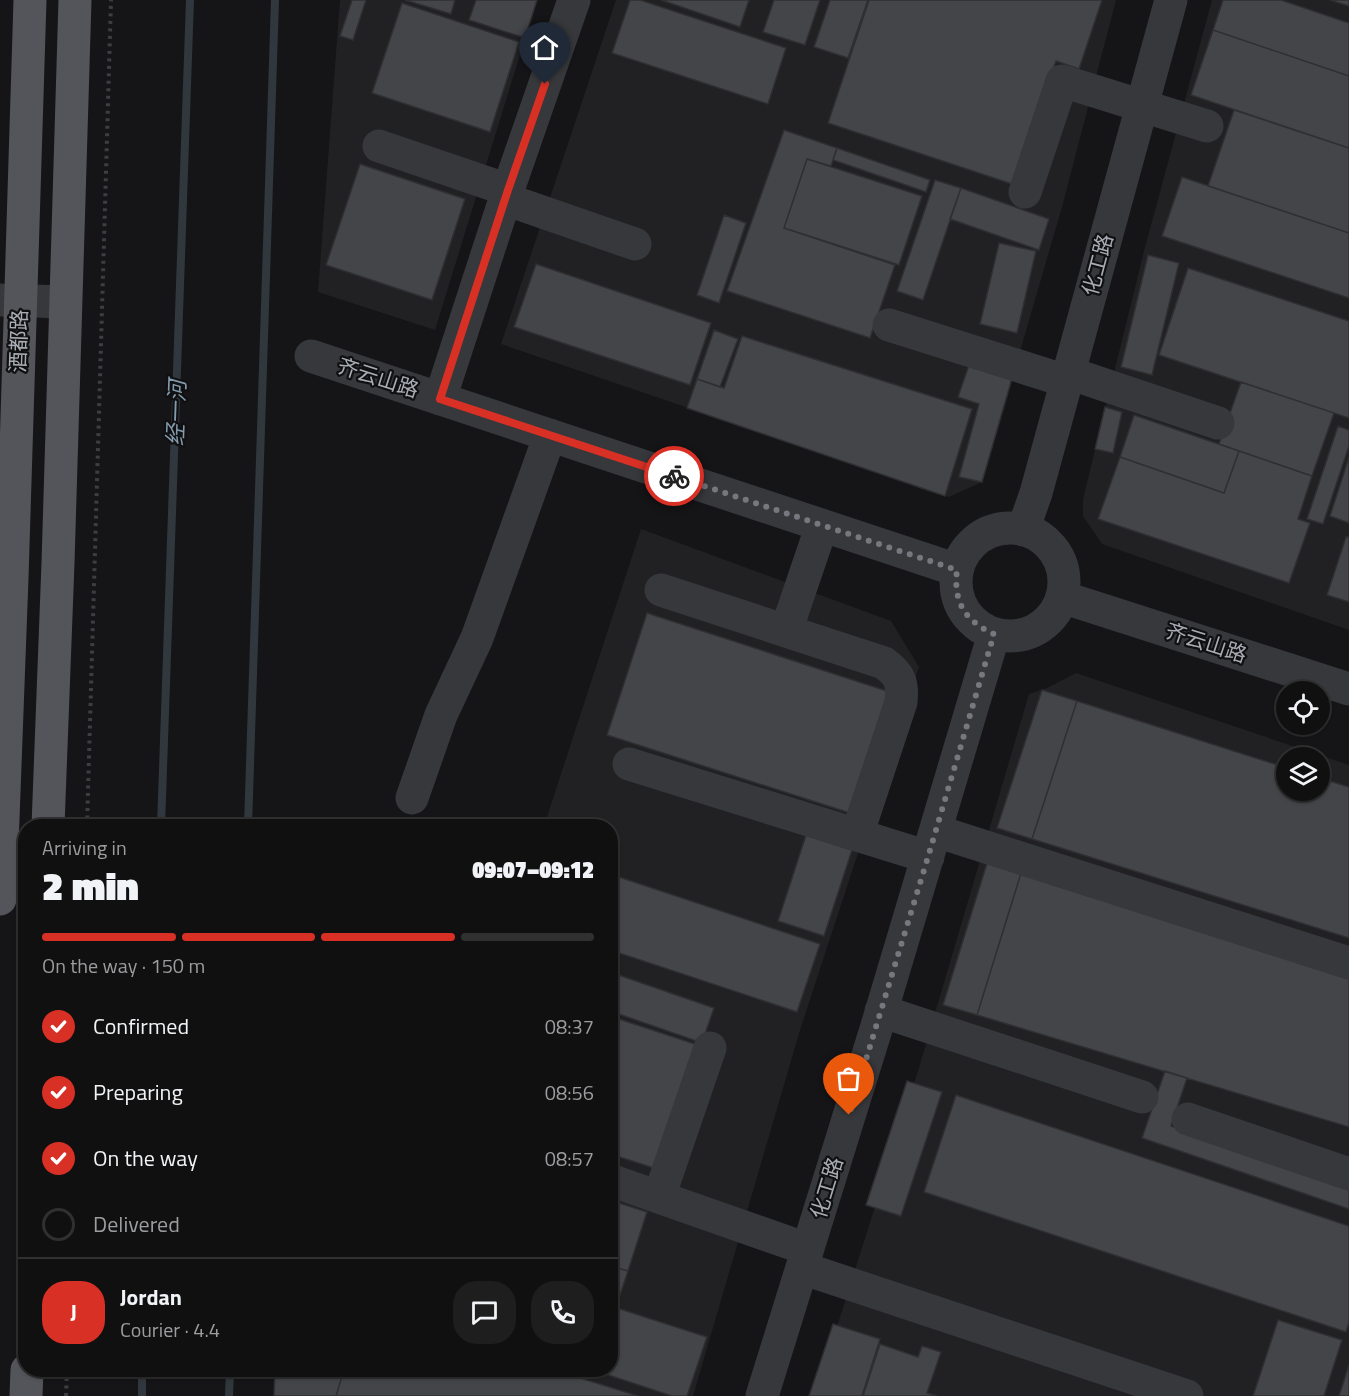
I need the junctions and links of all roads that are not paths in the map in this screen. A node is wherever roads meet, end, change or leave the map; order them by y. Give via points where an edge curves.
1 (30, 0) edge
2 (75, 0) edge
3 (574, 0) edge
4 (1171, 0) edge
5 (1142, 105) junction
6 (1207, 126) dead end
7 (379, 146) dead end
8 (1025, 192) dead end
9 (506, 194) junction
10 (635, 244) dead end
11 (10, 300) edge
12 (65, 302) junction
13 (889, 325) dead end
14 (311, 356) dead end
15 (1068, 377) junction
16 (440, 399) junction
17 (1218, 423) dead end
18 (550, 435) junction
19 (822, 525) junction
20 (1023, 530) junction
21 (957, 570) junction
22 (661, 590) dead end
23 (1062, 597) junction
24 (786, 631) junction
25 (994, 634) junction
26 (1349, 689) edge
27 (630, 764) dead end
28 (412, 798) dead end
29 (48, 819) edge
30 (856, 835) junction
31 (932, 844) junction
32 (0, 899) edge
33 (1349, 963) edge
34 (881, 1011) junction
35 (710, 1048) dead end
36 (1142, 1097) dead end
37 (1188, 1119) dead end
38 (1349, 1174) edge
39 (618, 1183) edge
40 (659, 1197) junction
41 (805, 1259) junction
42 (27, 1377) edge
43 (26, 1396) edge
44 (762, 1396) edge
45 (1187, 1396) edge

1 - 11 main road, 酒都路
2 - 12 main road
3 - 9 street
4 - 5 street, 化工路
5 - 6 street
5 - 8 street via 1062,81
5 - 15 street, 化工路
7 - 9 street
9 - 10 street
9 - 16 street
11 - 12 street
11 - 32 main road, 酒都路
12 - 29 main road
13 - 15 street
14 - 16 street, 齐云山路
15 - 17 street
15 - 20 street, 化工路
16 - 18 street, 齐云山路
18 - 19 street, 齐云山路
18 - 28 street via 477,638 441,715
19 - 21 street, 齐云山路
19 - 24 street
20 - 21 street via 989,532 964,554
20 - 23 street via 1036,535 1057,555 1064,583
21 - 25 street via 957,597 963,609 971,620
22 - 24 street
23 - 25 street via 1041,627 1018,635
23 - 26 street, 齐云山路
24 - 30 street via 884,663 900,678 901,702
25 - 31 street, 化工路
27 - 30 street
30 - 31 street
31 - 33 street
31 - 34 street, 化工路
34 - 36 street
34 - 41 street, 化工路
35 - 40 street
37 - 38 street
39 - 40 street
40 - 41 street
41 - 44 street, 化工路
41 - 45 street
42 - 43 main road

